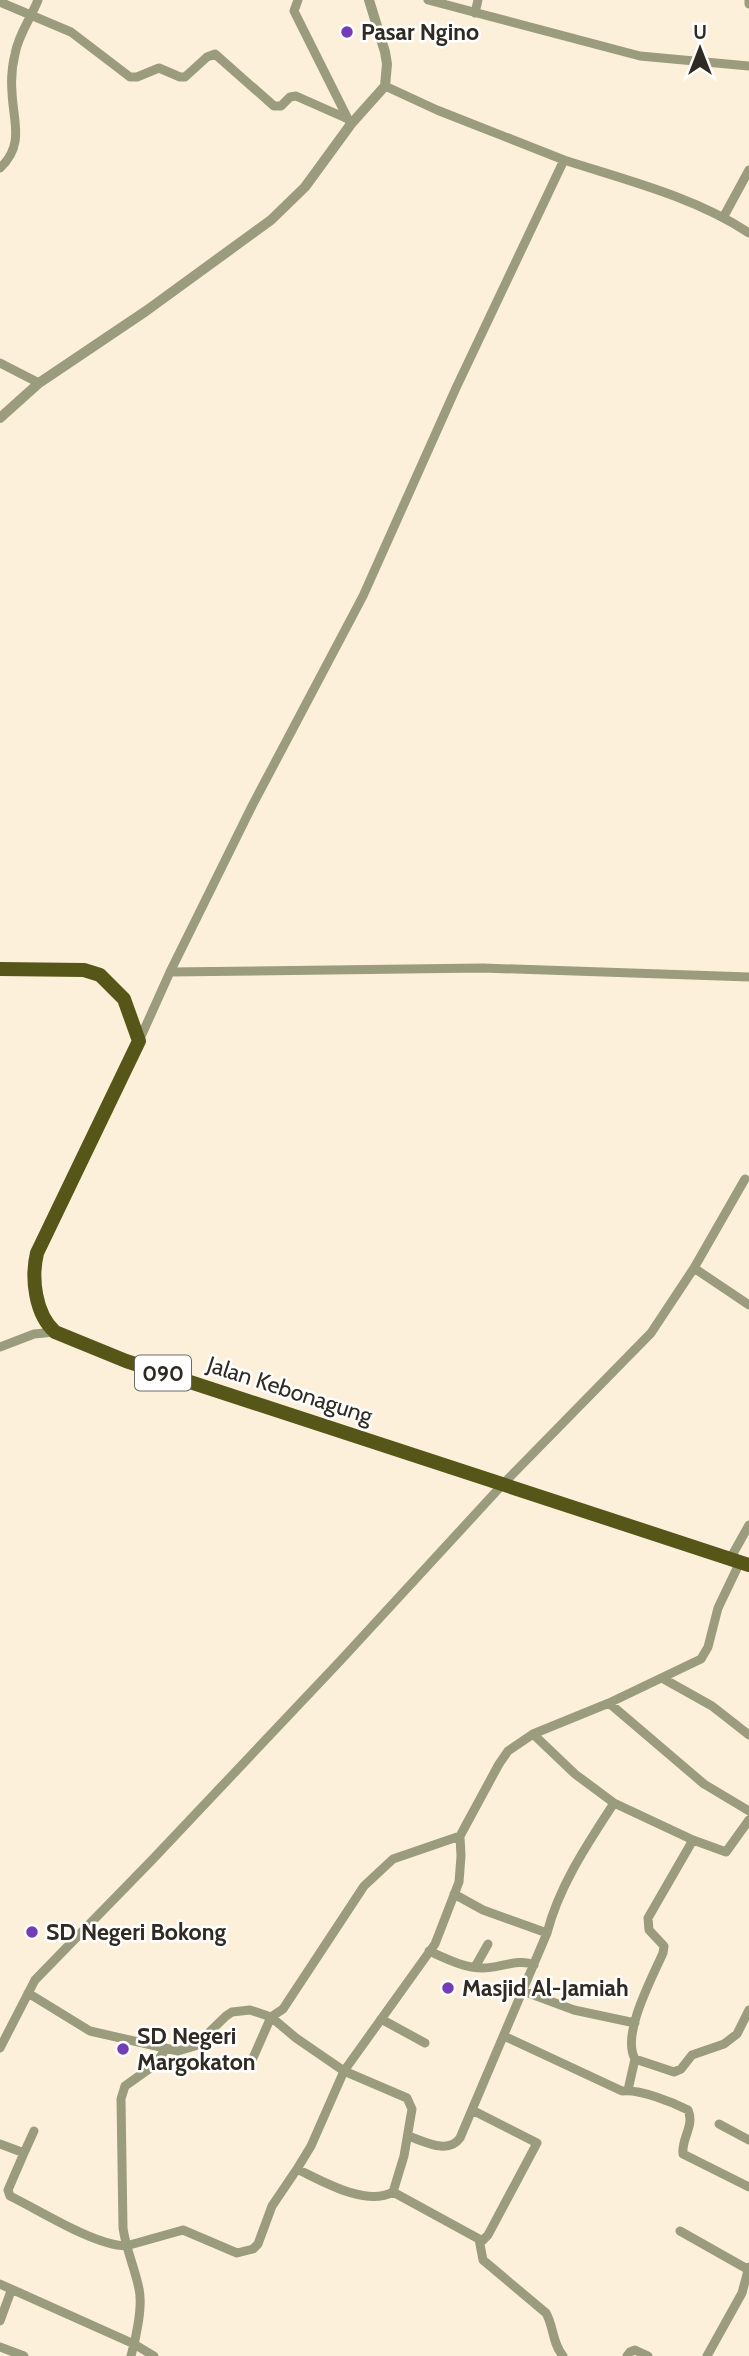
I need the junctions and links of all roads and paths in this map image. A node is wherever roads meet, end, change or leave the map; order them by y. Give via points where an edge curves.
1 (38, 0) edge
2 (298, 0) edge
3 (369, 0) edge
4 (428, 0) edge
5 (478, 0) edge
6 (0, 2) edge
7 (475, 13) junction
8 (33, 15) junction
9 (749, 66) edge
10 (385, 86) junction
11 (350, 122) junction
12 (564, 160) junction
13 (0, 168) edge
14 (749, 170) edge
15 (724, 216) junction
16 (749, 233) edge
17 (0, 363) edge
18 (39, 383) junction
19 (0, 418) edge
20 (0, 969) edge
21 (170, 972) junction
22 (749, 977) edge
23 (139, 1041) junction
24 (745, 1179) dead end
25 (694, 1268) junction
26 (749, 1306) edge
27 (55, 1332) junction
28 (0, 1347) edge
29 (503, 1483) junction
30 (749, 1525) edge
31 (740, 1562) edge
32 (662, 1678) junction
33 (609, 1703) junction
34 (533, 1734) junction
35 (749, 1735) edge
36 (614, 1803) junction
37 (749, 1811) edge
38 (749, 1820) edge
39 (460, 1836) junction
40 (694, 1840) junction
41 (454, 1894) junction
42 (547, 1933) junction
43 (488, 1944) dead end
44 (429, 1951) junction
45 (534, 1965) junction
46 (475, 1967) junction
47 (523, 1991) junction
48 (28, 1993) junction
49 (749, 2010) edge
50 (271, 2017) junction
51 (381, 2019) junction
52 (635, 2023) junction
53 (503, 2036) junction
54 (425, 2043) dead end
55 (0, 2048) edge
56 (166, 2048) junction
57 (253, 2058) dead end
58 (635, 2059) junction
59 (344, 2071) junction
60 (628, 2090) junction
61 (472, 2110) junction
62 (719, 2124) dead end
63 (34, 2131) dead end
64 (408, 2136) junction
65 (749, 2140) edge
66 (0, 2144) edge
67 (24, 2153) junction
68 (297, 2169) junction
69 (749, 2187) edge
70 (393, 2192) junction
71 (680, 2231) dead end
72 (481, 2242) junction
73 (126, 2246) junction
74 (749, 2269) edge
75 (0, 2284) edge
76 (11, 2291) junction
77 (0, 2321) edge
78 (134, 2344) junction
79 (0, 2347) edge
80 (24, 2356) edge
81 (131, 2356) edge
82 (154, 2356) edge
83 (563, 2356) edge
84 (627, 2356) edge
85 (648, 2356) edge
86 (707, 2356) edge

1 - 8 street
2 - 11 street via 294,11
3 - 10 street via 385,52
4 - 7 street
5 - 7 street
6 - 8 street
7 - 9 street via 640,57
8 - 11 street via 81,38 130,77 159,68 184,77 215,54 274,106 292,96
8 - 13 street via 15,54 16,135 13,152
10 - 11 street
10 - 12 street
11 - 18 street via 305,187 271,220
12 - 15 street
12 - 21 street via 363,596
14 - 15 street
15 - 16 street
17 - 18 street
18 - 19 street
20 - 23 main road via 84,970 100,975 124,999
21 - 22 street via 482,968
21 - 23 street
23 - 27 main road via 37,1253 33,1270 38,1304
24 - 25 street
25 - 26 street
25 - 29 street via 650,1333
27 - 28 street via 34,1334
27 - 29 main road, Jalan Kebonagung / 090 via 126,1361
29 - 31 main road, Jalan Kebonagung / 090
29 - 48 street via 35,1980
30 - 31 street
31 - 32 street via 718,1608 706,1653
32 - 33 street
32 - 35 street via 712,1706
33 - 34 street
33 - 37 street via 704,1784
34 - 36 street
34 - 39 street via 503,1757
36 - 40 street
36 - 42 street via 575,1868
38 - 40 street via 726,1852
39 - 41 street via 459,1882
39 - 50 street via 393,1859 364,1886 283,2009
40 - 52 street via 648,1918 649,1930 664,1946
41 - 42 street via 483,1910
41 - 44 street
42 - 45 street
43 - 46 street
44 - 46 street
44 - 51 street
45 - 46 street
45 - 47 street
47 - 52 street via 574,2010
47 - 53 street
48 - 55 street
48 - 56 street via 90,2031
49 - 58 street via 737,2034 724,2044 692,2055 681,2069 668,2071
50 - 56 street via 250,2010 232,2012 195,2046
50 - 57 street
50 - 59 street
51 - 54 street
51 - 59 street
52 - 58 street via 630,2046
53 - 60 street
53 - 61 street
56 - 73 street via 156,2064 122,2092
58 - 60 street
59 - 64 street via 407,2098 412,2109
59 - 68 street
60 - 69 street via 688,2110 691,2124 683,2154
61 - 64 street via 451,2147
61 - 72 street via 537,2143
62 - 65 street
63 - 67 street
64 - 70 street
66 - 67 street
67 - 73 street via 8,2190 10,2196 106,2243
68 - 70 street via 363,2195
68 - 73 street via 272,2206 253,2249 237,2253 183,2230
70 - 72 street
71 - 74 street
72 - 83 street via 483,2260 546,2313
73 - 78 street via 140,2291
74 - 86 street via 735,2308
75 - 76 street
76 - 77 street
76 - 78 street
78 - 81 street
78 - 82 street
79 - 80 street
84 - 85 street via 635,2350

